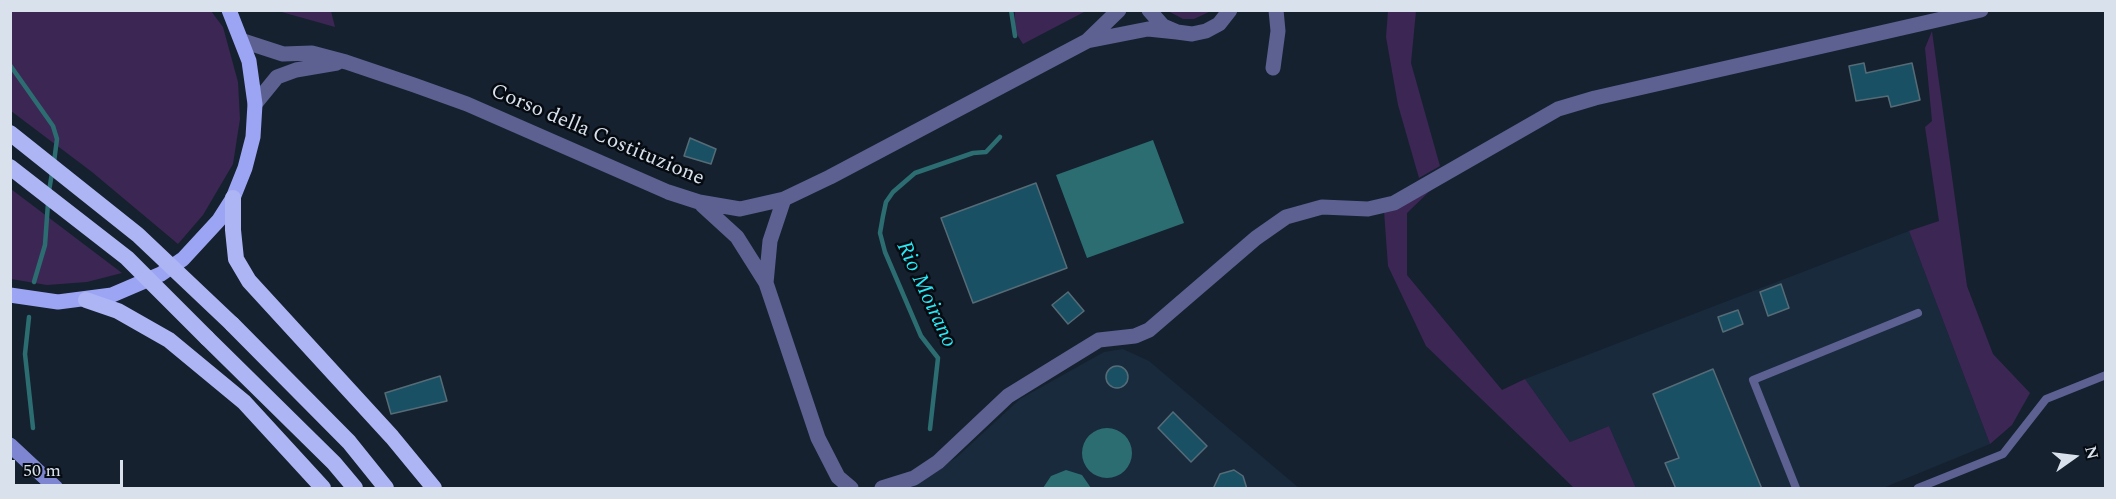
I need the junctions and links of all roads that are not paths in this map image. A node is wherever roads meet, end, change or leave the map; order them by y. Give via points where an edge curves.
1 (229, 10) edge
2 (1119, 10) edge
3 (1149, 10) edge
4 (1230, 10) edge
5 (1276, 10) edge
6 (1981, 10) edge
7 (1178, 32) junction
8 (243, 41) junction
9 (1087, 41) junction
10 (345, 62) junction
11 (1273, 68) dead end
12 (255, 105) junction
13 (10, 133) edge
14 (10, 167) edge
15 (233, 198) junction
16 (784, 199) junction
17 (699, 202) junction
18 (766, 283) junction
19 (10, 295) edge
20 (86, 300) junction
21 (1918, 313) dead end
22 (2106, 375) edge
23 (10, 445) edge
24 (33, 465) junction
25 (46, 489) edge
26 (56, 489) edge
27 (323, 489) edge
28 (356, 489) edge
29 (386, 489) edge
30 (434, 489) edge
31 (851, 489) edge
32 (882, 489) edge
33 (1796, 489) edge
34 (1918, 489) edge

1 - 8 main road
2 - 9 street
3 - 7 street via 1163,26
4 - 7 street via 1219,24 1206,31
5 - 11 street via 1278,31
6 - 32 street via 1558,109 1394,203 1368,209 1322,207 1286,217 1149,330 1136,336 1099,340 1008,396 938,462 914,478
7 - 9 street via 1148,29
8 - 10 street, Corso della Costituzione via 283,54 312,53
8 - 12 main road
9 - 16 street, Corso della Costituzione
10 - 12 street via 296,69 277,77
10 - 17 street, Corso della Costituzione via 467,104
12 - 15 main road via 253,137
13 - 29 highway, bridge via 138,235 349,442
14 - 28 highway, bridge via 127,258
15 - 20 main road via 183,259 137,286
15 - 30 highway via 236,259 249,281 392,437
16 - 17 street, Corso della Costituzione via 740,209
16 - 18 street via 771,241
17 - 18 street via 737,237
18 - 31 street via 818,438 838,477
19 - 20 main road via 58,302
20 - 27 highway via 118,311 169,340 244,402
21 - 33 lane via 1753,380
22 - 34 lane via 2046,399 2003,454
23 - 24 main road
24 - 25 main road
24 - 26 main road

